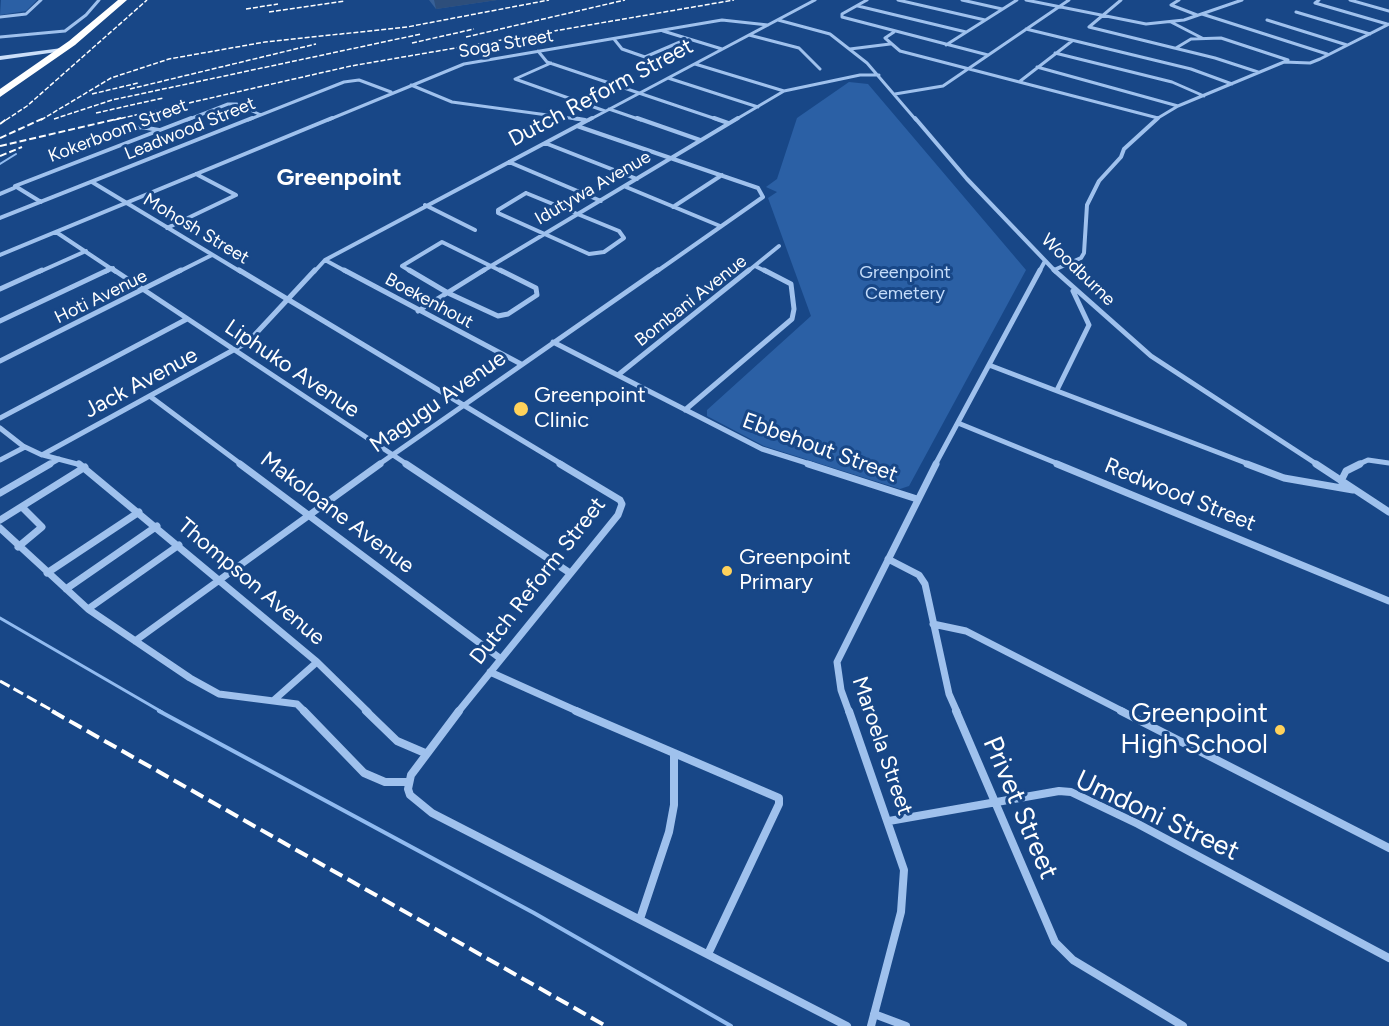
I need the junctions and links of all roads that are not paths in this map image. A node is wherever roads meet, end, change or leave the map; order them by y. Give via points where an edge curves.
1 (41, 0) edge
2 (99, 0) edge
3 (123, 0) edge
4 (815, 0) edge
5 (867, 0) edge
6 (898, 0) edge
7 (962, 0) edge
8 (1017, 0) edge
9 (1026, 0) edge
10 (1069, 0) edge
11 (1121, 0) edge
12 (1179, 0) edge
13 (1242, 0) edge
14 (1319, 0) edge
15 (1350, 0) edge
16 (857, 6) junction
17 (1059, 7) junction
18 (1002, 9) junction
19 (1389, 11) edge
20 (1296, 12) dead end
21 (1200, 15) junction
22 (1102, 16) junction
23 (0, 17) edge
24 (778, 20) junction
25 (985, 20) junction
26 (1267, 20) dead end
27 (1170, 22) junction
28 (1388, 24) edge
29 (768, 25) junction
30 (1026, 29) junction
31 (662, 31) junction
32 (894, 32) junction
33 (966, 32) junction
34 (1370, 34) junction
35 (749, 35) junction
36 (0, 37) edge
37 (1202, 38) junction
38 (614, 39) junction
39 (687, 39) junction
40 (1072, 41) junction
41 (890, 44) junction
42 (946, 45) junction
43 (1347, 45) junction
44 (1176, 48) junction
45 (722, 49) junction
46 (850, 49) junction
47 (62, 50) junction
48 (538, 51) junction
49 (1055, 53) junction
50 (1327, 54) junction
51 (988, 55) junction
52 (0, 58) edge
53 (1289, 61) junction
54 (551, 63) junction
55 (695, 64) junction
56 (1036, 68) junction
57 (820, 69) dead end
58 (968, 69) junction
59 (1258, 72) junction
60 (879, 75) junction
61 (668, 78) junction
62 (1019, 81) junction
63 (1232, 84) junction
64 (411, 85) junction
65 (784, 91) junction
66 (391, 93) junction
67 (639, 93) junction
68 (0, 94) edge
69 (896, 94) junction
70 (1204, 96) junction
71 (1178, 106) junction
72 (758, 107) junction
73 (607, 110) junction
74 (261, 116) junction
75 (1158, 118) junction
76 (587, 120) junction
77 (728, 123) junction
78 (577, 126) junction
79 (159, 130) junction
80 (700, 140) junction
81 (545, 143) junction
82 (109, 149) junction
83 (670, 159) junction
84 (508, 162) junction
85 (196, 174) junction
86 (722, 176) junction
87 (637, 179) junction
88 (92, 182) junction
89 (626, 187) junction
90 (14, 188) junction
91 (0, 194) edge
92 (601, 201) junction
93 (41, 202) junction
94 (125, 203) junction
95 (425, 205) junction
96 (673, 207) junction
97 (577, 213) junction
98 (0, 218) edge
99 (720, 226) junction
100 (167, 228) junction
101 (475, 230) dead end
102 (56, 232) junction
103 (542, 234) junction
104 (779, 246) dead end
105 (0, 247) edge
106 (86, 251) junction
107 (7, 252) junction
108 (0, 255) edge
109 (212, 255) junction
110 (325, 260) junction
111 (1045, 261) junction
112 (491, 265) junction
113 (757, 267) junction
114 (113, 268) junction
115 (1054, 270) junction
116 (1072, 288) junction
117 (0, 289) edge
118 (145, 291) junction
119 (448, 293) junction
120 (288, 298) junction
121 (418, 311) junction
122 (187, 319) junction
123 (0, 321) edge
124 (553, 342) junction
125 (236, 351) junction
126 (0, 361) edge
127 (521, 364) junction
128 (988, 365) junction
129 (618, 375) junction
130 (1057, 390) junction
131 (151, 397) junction
132 (464, 404) junction
133 (685, 410) junction
134 (0, 418) edge
135 (958, 423) junction
136 (0, 428) edge
137 (25, 447) junction
138 (42, 455) junction
139 (390, 456) junction
140 (60, 459) junction
141 (0, 460) edge
142 (1389, 463) edge
143 (85, 468) junction
144 (1341, 481) junction
145 (1355, 490) junction
146 (0, 493) edge
147 (917, 500) junction
148 (23, 508) junction
149 (139, 512) junction
150 (1389, 512) edge
151 (308, 514) junction
152 (0, 520) edge
153 (157, 526) junction
154 (0, 528) edge
155 (179, 544) junction
156 (18, 547) junction
157 (888, 559) junction
158 (46, 573) junction
159 (570, 573) junction
160 (220, 579) junction
161 (66, 589) junction
162 (1389, 601) edge
163 (88, 609) junction
164 (933, 624) junction
165 (135, 641) junction
166 (501, 658) junction
167 (317, 662) junction
168 (490, 672) junction
169 (274, 700) junction
170 (425, 753) junction
171 (674, 754) junction
172 (409, 782) junction
173 (994, 804) junction
174 (889, 821) junction
175 (1389, 848) edge
176 (640, 919) junction
177 (708, 954) junction
178 (1389, 958) edge
179 (874, 1014) junction
180 (847, 1026) edge
181 (871, 1026) edge
182 (906, 1026) edge
183 (1182, 1026) edge

1 - 23 street via 26,14
2 - 36 street via 68,30
3 - 47 highway
4 - 24 street, Dutch Reform Street
5 - 16 street
6 - 25 street
7 - 18 street
8 - 18 street
9 - 17 street
10 - 17 street
11 - 22 street
12 - 21 street via 1171,5
13 - 21 street
14 - 28 street via 1316,3
15 - 19 street
16 - 32 street via 842,17
16 - 33 street
17 - 22 street
17 - 30 street
18 - 25 street
20 - 34 street
21 - 27 street
21 - 50 street
22 - 27 street via 1142,24
22 - 44 street via 1089,27
24 - 29 street, Dutch Reform Street
24 - 46 street, Woodburne via 827,33
25 - 33 street
26 - 43 street
27 - 37 street
28 - 34 street
29 - 31 street, Soga Street via 727,19
29 - 35 street, Dutch Reform Street
30 - 40 street
30 - 51 street
31 - 38 street, Soga Street
31 - 39 street
32 - 41 street via 885,38
32 - 42 street
33 - 42 street
34 - 43 street
35 - 45 street, Dutch Reform Street
35 - 57 street via 799,48
37 - 44 street via 1188,40
37 - 53 street via 1227,39
38 - 39 street via 622,49 643,57
38 - 48 street, Soga Street
39 - 45 street
40 - 49 street
40 - 63 street via 1191,69
41 - 46 street
41 - 58 street via 900,51
42 - 51 street
43 - 50 street
44 - 59 street
45 - 55 street, Dutch Reform Street
46 - 60 street, Woodburne
47 - 52 street
47 - 68 highway
48 - 54 street
48 - 64 street, Soga Street via 464,64
49 - 56 street
49 - 70 street via 1172,82
50 - 53 street via 1310,63
51 - 58 street
53 - 59 street
54 - 67 street
54 - 73 street via 515,79
55 - 61 street, Dutch Reform Street
55 - 65 street
56 - 62 street
56 - 71 street
58 - 62 street
58 - 69 street via 940,88
59 - 63 street
60 - 65 street via 860,75
60 - 69 street, Woodburne
61 - 67 street, Dutch Reform Street
61 - 72 street
62 - 75 street
63 - 70 street
64 - 66 street, Soga Street
64 - 76 street via 452,102
65 - 72 street, Idutywa Avenue
66 - 74 street, Leadwood Street via 353,80
66 - 85 street, Soga Street
67 - 73 street, Dutch Reform Street
67 - 77 street
69 - 111 street, Woodburne via 967,179
70 - 71 street
71 - 75 street
72 - 77 street, Idutywa Avenue
73 - 76 street, Dutch Reform Street
73 - 80 street
74 - 79 street, Kokerboom Street via 230,104
74 - 88 street, Leadwood Street
75 - 115 street via 1124,148 1088,201 1081,258
76 - 78 street, Dutch Reform Street
77 - 80 street, Idutywa Avenue
78 - 81 street, Dutch Reform Street
78 - 83 street
79 - 82 street, Kokerboom Street
79 - 82 street via 141,127 100,142
80 - 83 street, Idutywa Avenue
81 - 84 street, Dutch Reform Street
81 - 87 street
82 - 90 street, Kokerboom Street
83 - 86 street
83 - 87 street, Idutywa Avenue
84 - 92 street
84 - 95 street, Dutch Reform Street
85 - 94 street, Soga Street
85 - 100 street via 236,194
86 - 96 street
86 - 99 street, Magugu Avenue via 758,188 763,197
87 - 89 street, Idutywa Avenue
88 - 93 street, Leadwood Street
88 - 94 street, Mohosh Street
89 - 92 street, Idutywa Avenue
89 - 96 street
90 - 91 street, Kokerboom Street
90 - 93 street
92 - 97 street, Idutywa Avenue
93 - 98 street, Leadwood Street
94 - 100 street, Mohosh Street
94 - 102 street, Soga Street
95 - 101 street
95 - 110 street, Dutch Reform Street
96 - 99 street
97 - 103 street, Idutywa Avenue
97 - 103 street via 530,194 520,195 498,210 499,214
97 - 103 street via 622,233 624,238 604,252 589,254
99 - 124 street, Magugu Avenue
100 - 109 street, Mohosh Street
102 - 106 street, Liphuko Avenue
102 - 107 street, Soga Street
103 - 112 street, Idutywa Avenue
104 - 113 street, Bombani Avenue
105 - 107 street
106 - 114 street, Liphuko Avenue
106 - 117 street
107 - 108 street, Soga Street
109 - 118 street, Hoti Avenue
109 - 120 street, Mohosh Street
110 - 120 street, Dutch Reform Street
110 - 121 street, Boekenhout
111 - 115 street, Woodburne
111 - 128 street, Maroela Street
112 - 119 street, Idutywa Avenue
112 - 119 street via 445,242 403,264
112 - 119 street via 536,288 537,295 501,316
113 - 129 street, Bombani Avenue
113 - 133 street via 791,284 792,319
114 - 118 street, Liphuko Avenue
114 - 123 street
115 - 116 street, Woodburne
116 - 130 street via 1089,325
116 - 144 street, Woodburne via 1151,356
118 - 122 street, Liphuko Avenue
118 - 126 street, Hoti Avenue
119 - 121 street, Idutywa Avenue
120 - 125 street, Jack Avenue
120 - 132 street, Dutch Reform Street
121 - 127 street, Boekenhout
122 - 125 street, Liphuko Avenue
122 - 134 street
124 - 127 street, Magugu Avenue
124 - 129 street, Ebbehout Street
125 - 131 street, Jack Avenue
125 - 139 street, Liphuko Avenue
127 - 132 street, Magugu Avenue
128 - 130 street
128 - 135 street, Maroela Street
129 - 133 street, Ebbehout Street
130 - 145 street via 1284,478
131 - 138 street, Jack Avenue
131 - 151 street, Makoloane Avenue
132 - 139 street, Magugu Avenue
132 - 159 street, Dutch Reform Street via 620,500 618,515
133 - 147 street, Ebbehout Street via 762,449
135 - 147 street, Maroela Street
135 - 162 street, Redwood Street
136 - 137 street
137 - 138 street
137 - 141 street
138 - 140 street, Thompson Avenue
139 - 151 street, Magugu Avenue
139 - 159 street, Liphuko Avenue
140 - 143 street, Thompson Avenue
140 - 146 street
142 - 144 street via 1368,460 1346,471
143 - 148 street
143 - 149 street, Thompson Avenue
144 - 145 street, Woodburne
145 - 150 street, Woodburne
147 - 157 street, Maroela Street
148 - 152 street
148 - 156 street via 42,527
149 - 153 street, Thompson Avenue
149 - 158 street
151 - 160 street, Magugu Avenue
151 - 166 street, Makoloane Avenue
153 - 155 street, Thompson Avenue
153 - 161 street
154 - 156 street
155 - 160 street, Thompson Avenue
155 - 163 street
156 - 158 street
157 - 164 street, Privet Street via 922,579
157 - 174 street, Maroela Street via 848,637 837,662 837,674
158 - 161 street
159 - 166 street, Dutch Reform Street
160 - 165 street, Magugu Avenue
160 - 167 street, Thompson Avenue
161 - 163 street
163 - 165 street
164 - 173 street, Privet Street via 949,694
164 - 175 street via 966,631
165 - 169 street via 215,692
166 - 168 street, Dutch Reform Street
167 - 169 street
167 - 170 street, Thompson Avenue via 397,741
168 - 170 street, Dutch Reform Street
168 - 171 street
169 - 172 street via 300,705 372,778
170 - 172 street, Dutch Reform Street
171 - 176 street via 674,805 669,832
171 - 177 street via 776,794 779,800
172 - 176 street via 415,802 432,813
173 - 174 street, Umdoni Street
173 - 178 street, Umdoni Street via 1071,792
173 - 183 street, Privet Street via 1060,948 1073,960
174 - 179 street, Maroela Street via 904,870 904,887
176 - 177 street
177 - 180 street
179 - 181 street, Maroela Street
179 - 182 street

